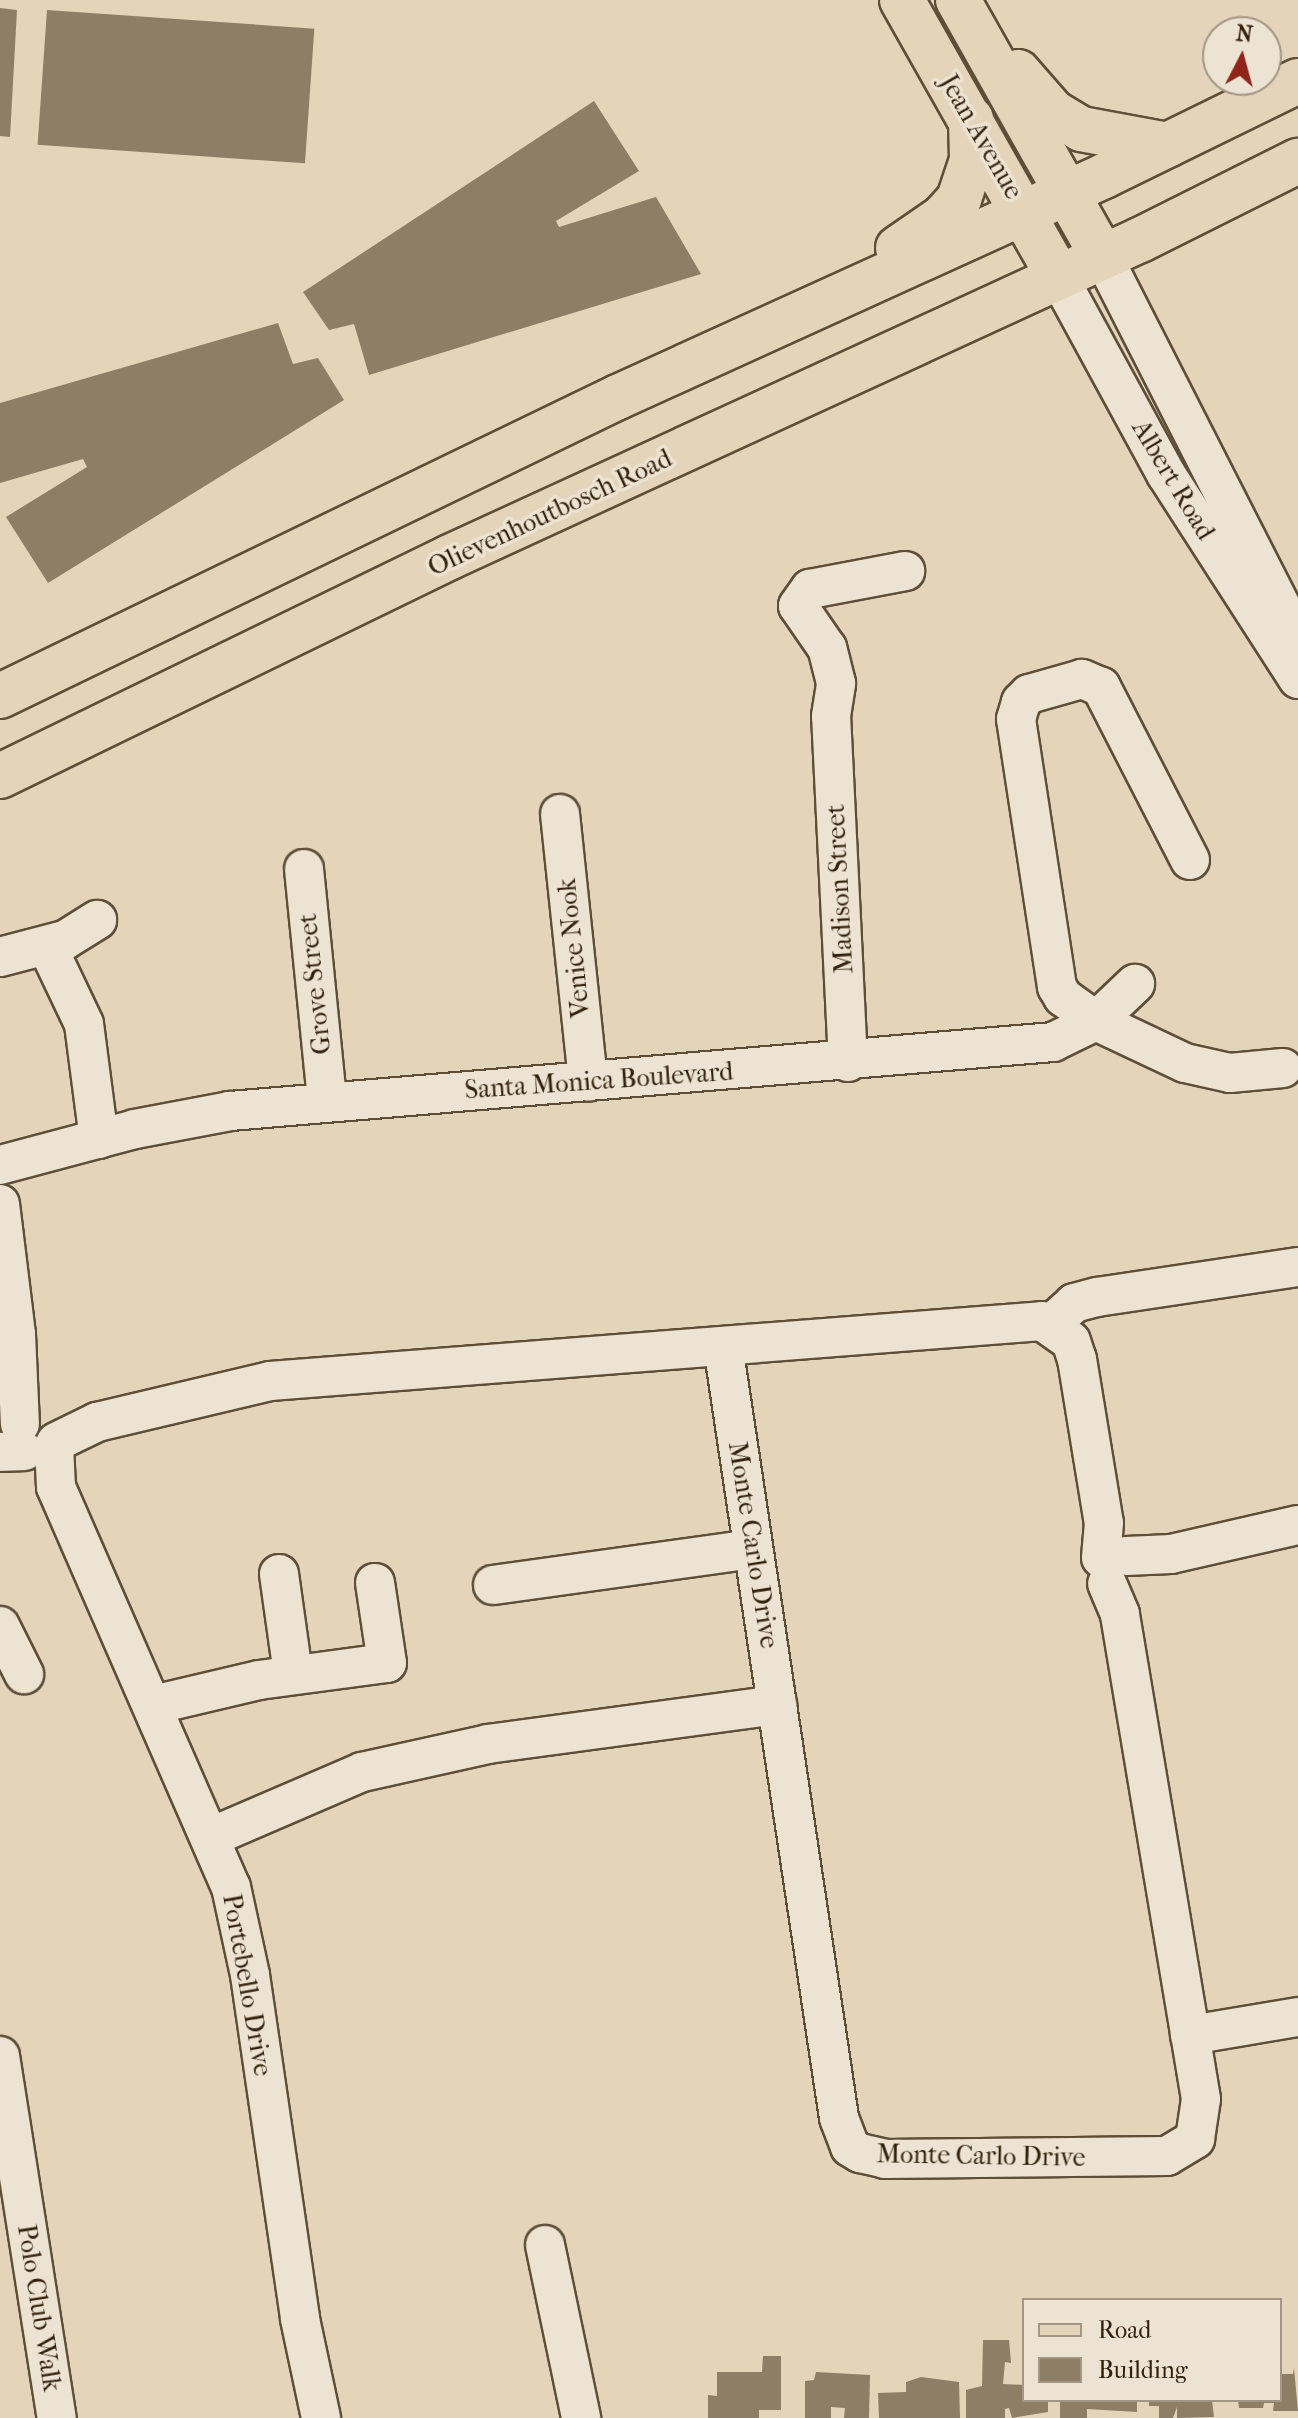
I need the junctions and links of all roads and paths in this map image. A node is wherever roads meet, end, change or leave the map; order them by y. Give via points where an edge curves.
1 (902, 0) edge
2 (960, 0) edge
3 (1298, 81) edge
4 (971, 119) junction
5 (1168, 145) junction
6 (1298, 161) edge
7 (1068, 191) junction
8 (1024, 211) junction
9 (1103, 257) junction
10 (1058, 276) junction
11 (701, 360) junction
12 (905, 571) dead end
13 (1295, 660) edge
14 (0, 696) edge
15 (0, 776) edge
16 (560, 814) dead end
17 (1190, 860) dead end
18 (304, 869) dead end
19 (97, 920) dead end
20 (47, 946) junction
21 (0, 957) edge
22 (1135, 984) dead end
23 (1096, 1021) junction
24 (848, 1062) junction
25 (1283, 1068) dead end
26 (588, 1082) junction
27 (327, 1100) junction
28 (99, 1139) junction
29 (1, 1191) edge
30 (0, 1240) edge
31 (1298, 1267) edge
32 (1051, 1324) junction
33 (723, 1346) junction
34 (30, 1437) edge
35 (1298, 1525) edge
36 (753, 1549) junction
37 (1117, 1568) junction
38 (279, 1574) dead end
39 (375, 1583) dead end
40 (493, 1585) dead end
41 (0, 1626) edge
42 (24, 1674) dead end
43 (293, 1674) junction
44 (153, 1705) junction
45 (777, 1705) junction
46 (211, 1837) junction
47 (1298, 2017) edge
48 (1190, 2035) junction
49 (0, 2056) edge
50 (545, 2245) dead end
51 (57, 2418) edge
52 (321, 2418) edge
53 (581, 2418) edge

1 - 4 main road, Jean Avenue
2 - 5 main road via 1053,112 1087,131
2 - 7 main road, Jean Avenue
3 - 5 main road
4 - 8 main road, Jean Avenue
4 - 11 main road via 968,179 943,217
5 - 7 main road
6 - 9 main road, Olievenhoutbosch Road
7 - 8 main road
7 - 9 main road, Jean Avenue
8 - 10 main road, Jean Avenue
8 - 11 main road
9 - 10 main road, Olievenhoutbosch Road
9 - 13 street, Albert Road
10 - 13 street, Albert Road via 1166,474
10 - 15 main road, Olievenhoutbosch Road via 450,557
11 - 14 main road
12 - 24 street, Madison Street via 810,589 798,606 827,648 833,671
16 - 26 street, Venice Nook
17 - 23 street via 1101,687 1082,679 1029,694 1021,702 1016,719 1057,987
18 - 27 street, Grove Street
19 - 20 street
20 - 21 street
20 - 28 street via 84,1024
22 - 23 street, Santa Monica Boulevard
23 - 24 street, Santa Monica Boulevard via 1053,1042
23 - 25 street via 1185,1063 1230,1073
24 - 26 street, Santa Monica Boulevard
26 - 27 street, Santa Monica Boulevard
27 - 28 street, Santa Monica Boulevard via 189,1117
28 - 29 street, Santa Monica Boulevard via 47,1153
29 - 30 street, Portebello Drive
30 - 34 street, Portebello Drive
31 - 32 street via 1097,1297 1074,1303
32 - 33 street via 1026,1320
32 - 37 street, Monte Carlo Drive via 1071,1341 1077,1359
33 - 34 street via 270,1381
33 - 36 street, Monte Carlo Drive
34 - 44 street, Portebello Drive
35 - 37 street
36 - 40 street
36 - 45 street, Monte Carlo Drive
37 - 48 street, Monte Carlo Drive
38 - 43 street
39 - 43 street via 387,1663
41 - 42 street
43 - 44 street
44 - 46 street, Portebello Drive
45 - 46 street via 488,1744 362,1772
45 - 48 street, Monte Carlo Drive via 839,2118 850,2147 885,2159 1177,2154 1195,2139 1201,2114
46 - 52 street, Portebello Drive via 231,1887 245,1946 300,2319
47 - 48 street
49 - 51 street, Polo Club Walk
50 - 53 street

